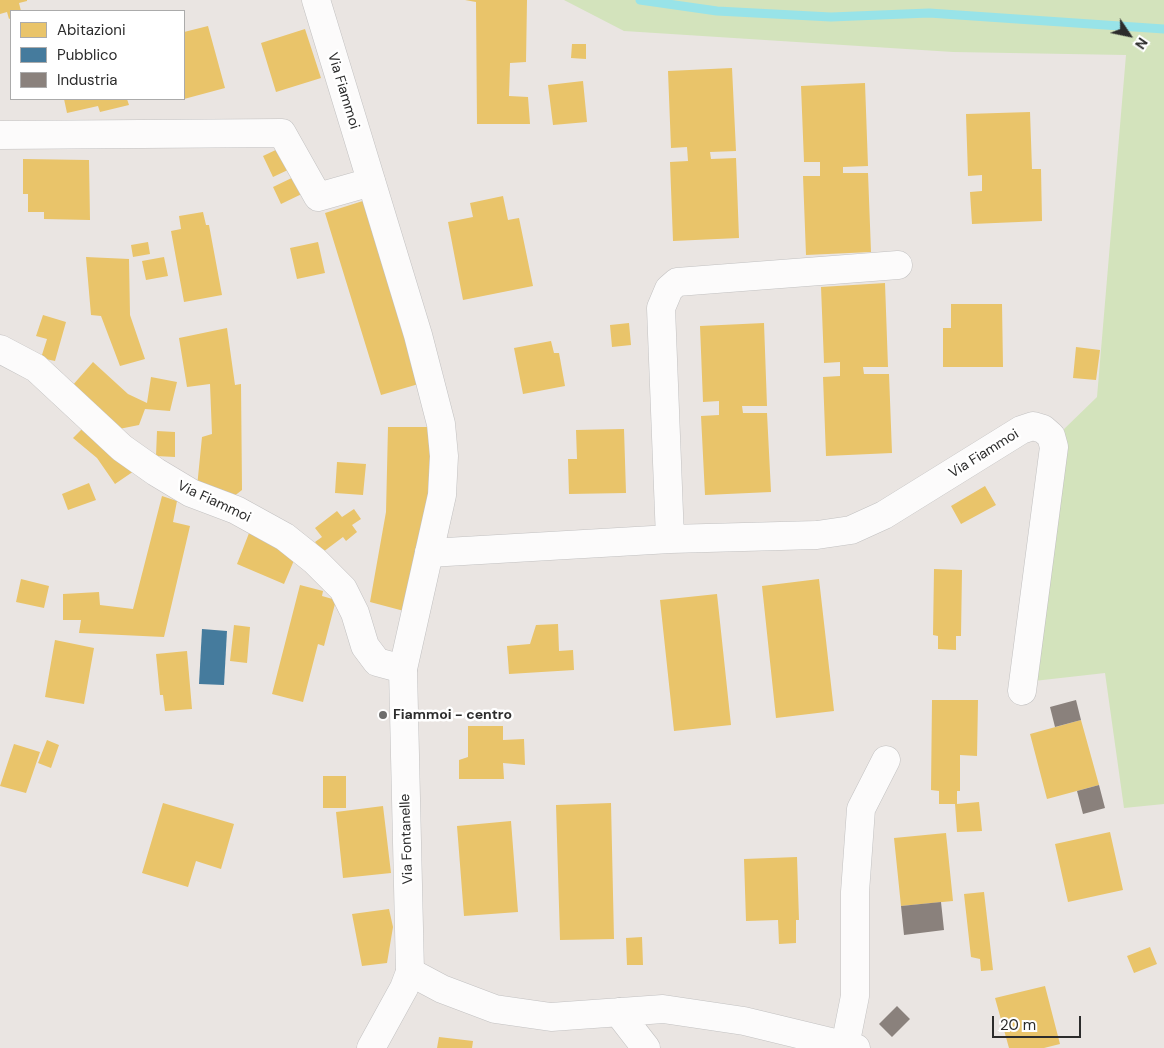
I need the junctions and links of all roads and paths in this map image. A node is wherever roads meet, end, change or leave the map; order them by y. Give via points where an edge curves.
1 (316, 0) edge
2 (0, 135) edge
3 (371, 182) junction
4 (898, 265) dead end
5 (0, 348) edge
6 (670, 539) junction
7 (429, 552) junction
8 (403, 669) junction
9 (1022, 691) dead end
10 (886, 760) dead end
11 (410, 972) junction
12 (618, 1012) junction
13 (850, 1047) edge
14 (370, 1048) edge
15 (646, 1048) edge

1 - 3 street, Via Fiammoi
2 - 3 street via 282,133 318,197
3 - 7 street, Via Fiammoi via 418,335 441,424 444,456 442,494
4 - 6 street via 677,282 669,289 661,308
5 - 8 street, Via Fiammoi via 36,368 122,448 156,472 191,493 244,514 285,537 314,560 342,589 356,613 365,646 377,662
6 - 7 street, Via Fiammoi
6 - 9 street, Via Fiammoi via 851,530 884,515 1021,430 1032,426 1043,429 1051,436 1054,447
7 - 8 street, Via Fiammoi
8 - 11 street, Via Fontanelle
10 - 13 street via 861,809 855,892 855,996
11 - 12 street via 442,989 495,1009 550,1018
11 - 14 street, Via Fontanelle
12 - 13 street via 672,1010 744,1021
12 - 15 street

